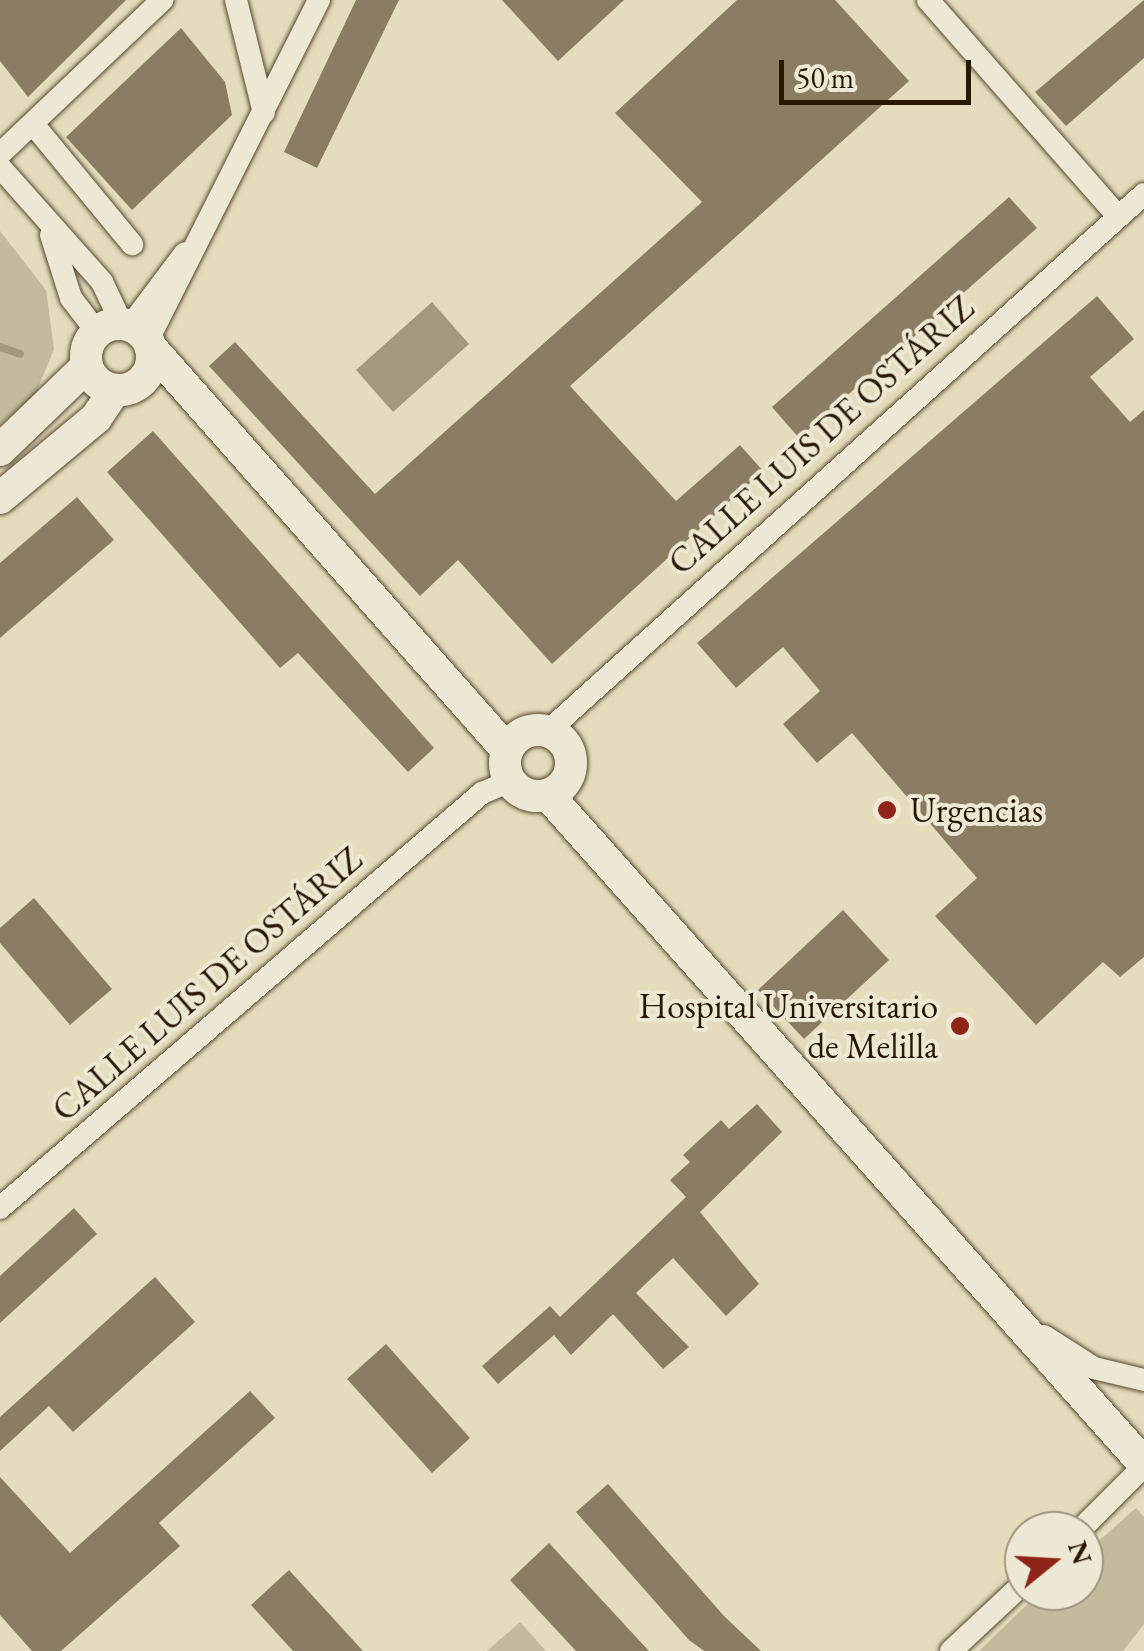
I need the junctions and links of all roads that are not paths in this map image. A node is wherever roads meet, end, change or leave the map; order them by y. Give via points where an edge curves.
1 (162, 0) edge
2 (236, 0) edge
3 (319, 0) edge
4 (928, 0) edge
5 (264, 113) junction
6 (33, 124) junction
7 (0, 154) edge
8 (0, 167) edge
9 (1144, 194) edge
10 (1118, 215) junction
11 (52, 235) junction
12 (132, 244) dead end
13 (130, 348) junction
14 (0, 450) edge
15 (0, 498) edge
16 (548, 731) junction
17 (508, 765) junction
18 (548, 795) junction
19 (0, 1208) edge
20 (1012, 1324) junction
21 (1144, 1380) edge
22 (1144, 1440) edge
23 (1144, 1465) edge
24 (1099, 1511) edge
25 (1004, 1602) edge
26 (951, 1651) edge

1 - 6 street
2 - 5 street
3 - 5 street
4 - 10 street
5 - 13 street
6 - 7 street
6 - 12 street
8 - 11 street
9 - 10 street, CALLE LUIS DE OSTÁRIZ
10 - 16 street, CALLE LUIS DE OSTÁRIZ
11 - 13 street via 102,282
11 - 13 street via 71,298
13 - 14 main road via 87,366
13 - 15 main road via 96,418
13 - 17 main road via 196,409
16 - 17 main road via 528,730
16 - 18 main road via 572,763
17 - 18 main road
17 - 19 street, CALLE LUIS DE OSTÁRIZ
18 - 20 main road
20 - 21 street via 1094,1368
20 - 22 main road via 1053,1350
20 - 23 main road
23 - 24 street
25 - 26 street

